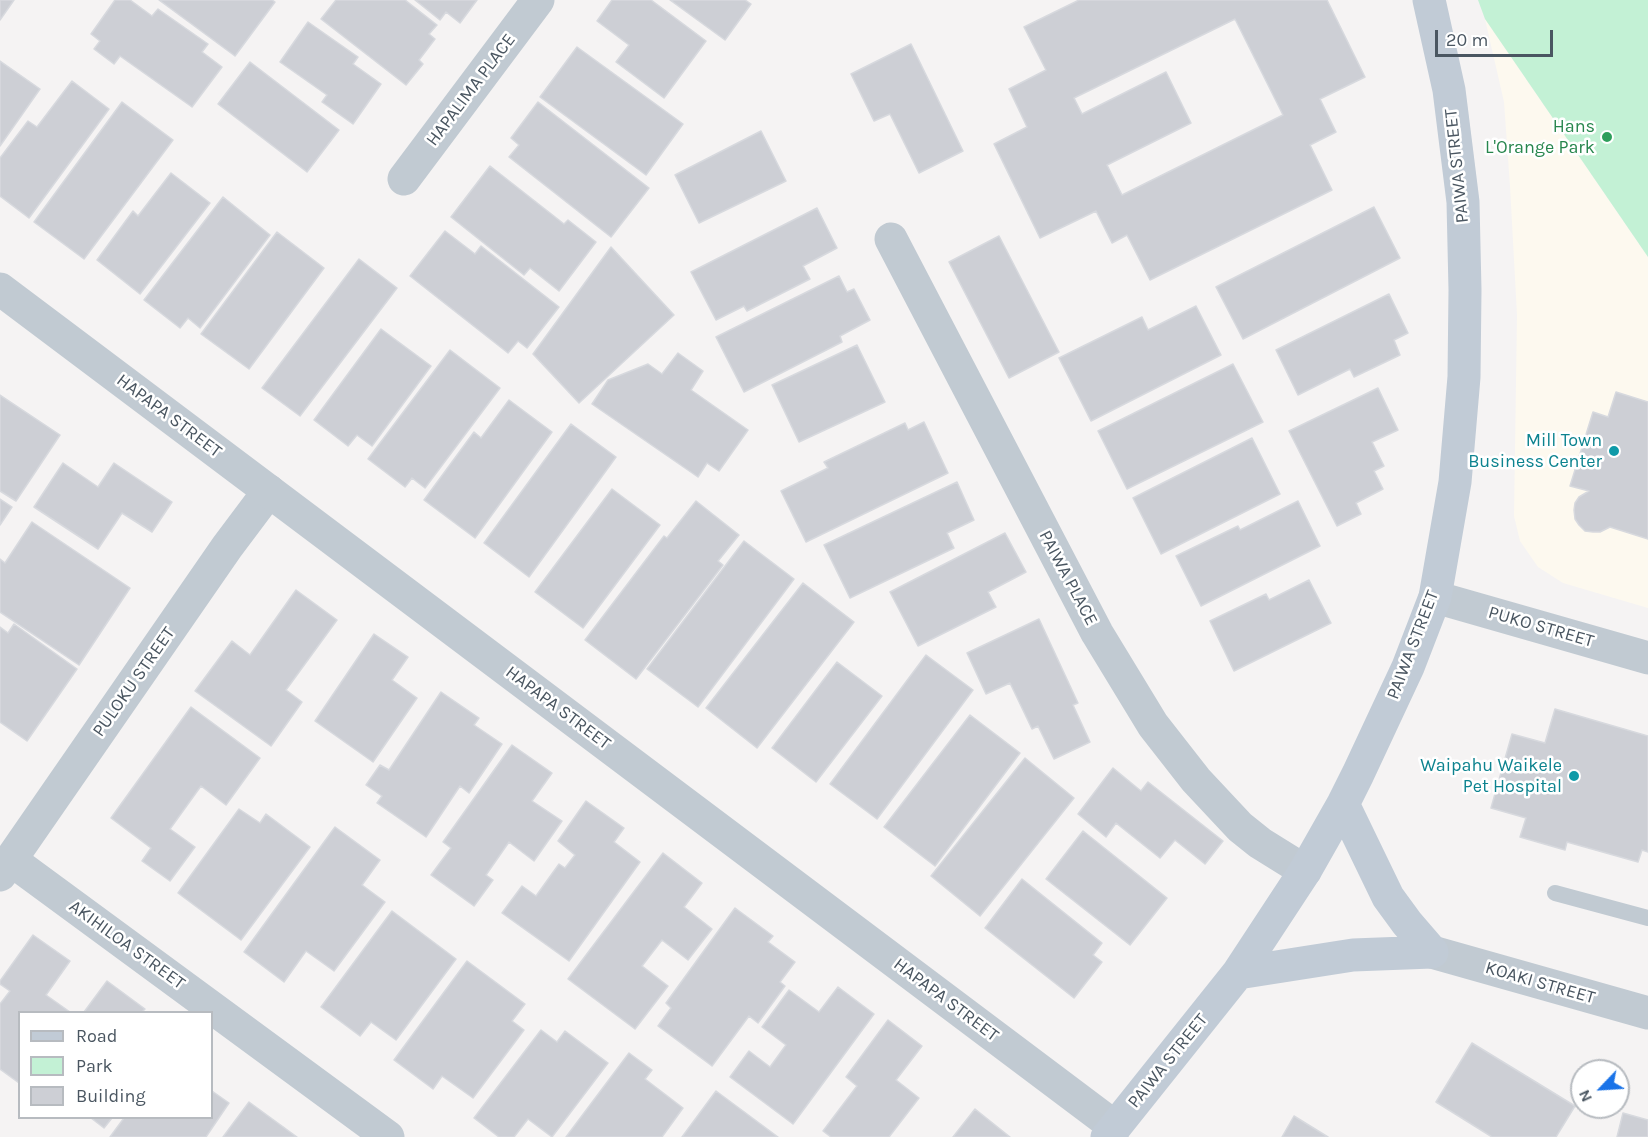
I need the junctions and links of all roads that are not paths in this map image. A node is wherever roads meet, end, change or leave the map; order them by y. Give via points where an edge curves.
1 (538, 0) edge
2 (1429, 0) edge
3 (404, 179) dead end
4 (891, 239) dead end
5 (0, 289) edge
6 (269, 491) junction
7 (1435, 597) junction
8 (1648, 658) edge
9 (1343, 804) junction
10 (5, 868) edge
11 (1305, 871) junction
12 (1555, 893) dead end
13 (1648, 918) edge
14 (1432, 952) junction
15 (1238, 973) junction
16 (209, 1011) edge
17 (1648, 1013) edge
18 (213, 1014) edge
19 (1111, 1132) edge
20 (388, 1137) edge

1 - 3 street, HAPALIMA PLACE
2 - 7 main road, PAIWA STREET via 1449,90 1463,202 1465,290 1464,377 1455,482
4 - 11 street, PAIWA PLACE via 1096,633 1153,725 1240,827
5 - 6 street, HAPAPA STREET
6 - 10 street, PULOKU STREET
6 - 19 street, HAPAPA STREET
7 - 8 street, PUKO STREET
7 - 9 main road, PAIWA STREET via 1408,667
9 - 11 main road, PAIWA STREET
9 - 14 main road via 1389,897
10 - 16 street, AKIHILOA STREET
11 - 15 main road, PAIWA STREET
12 - 13 lane
14 - 15 main road via 1353,955
14 - 17 street, KOAKI STREET
15 - 19 main road, PAIWA STREET
18 - 20 street, AKIHILOA STREET

